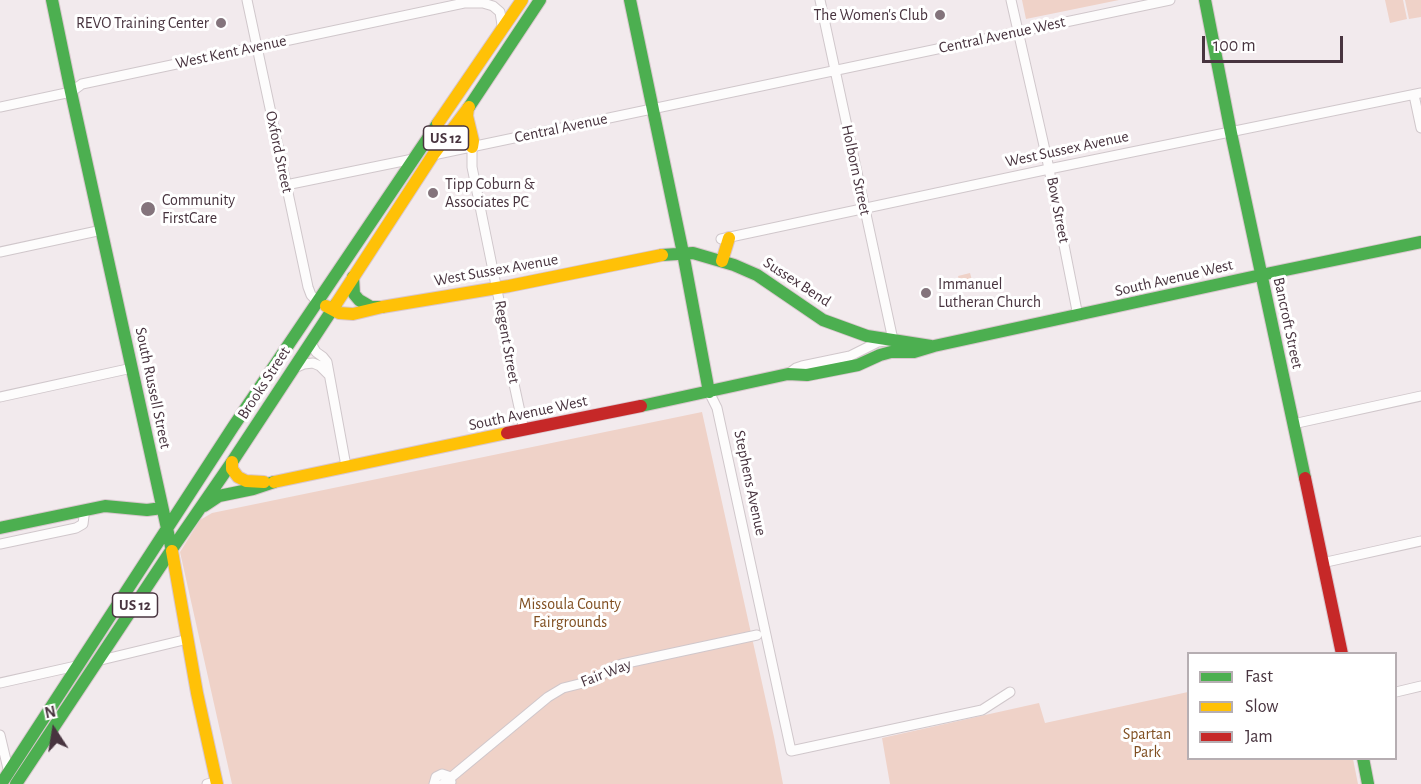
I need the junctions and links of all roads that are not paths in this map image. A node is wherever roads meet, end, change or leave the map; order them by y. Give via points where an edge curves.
1 (52, 0) edge
2 (247, 0) edge
3 (522, 0) edge
4 (540, 0) edge
5 (630, 0) edge
6 (820, 0) edge
7 (1011, 0) edge
8 (1170, 0) edge
9 (1204, 0) edge
10 (467, 2) edge
11 (434, 5) edge
12 (521, 29) junction
13 (1018, 32) junction
14 (497, 37) junction
15 (257, 46) junction
16 (835, 71) junction
17 (71, 92) junction
18 (1417, 94) edge
19 (0, 106) edge
20 (468, 108) junction
21 (653, 109) junction
22 (1421, 128) edge
23 (1230, 133) junction
24 (472, 147) junction
25 (433, 155) junction
26 (415, 159) junction
27 (1049, 169) junction
28 (286, 185) junction
29 (864, 208) junction
30 (102, 230) junction
31 (725, 238) joint
32 (1421, 242) edge
33 (0, 252) edge
34 (683, 253) junction
35 (722, 261) junction
36 (1261, 275) junction
37 (353, 277) junction
38 (497, 288) junction
39 (317, 301) junction
40 (382, 307) junction
41 (332, 310) junction
42 (1078, 316) junction
43 (312, 338) junction
44 (893, 340) junction
45 (933, 346) junction
46 (132, 368) junction
47 (292, 370) junction
48 (788, 374) junction
49 (328, 375) junction
50 (709, 392) junction
51 (1421, 396) edge
52 (0, 397) edge
53 (1293, 424) junction
54 (524, 430) junction
55 (346, 466) junction
56 (233, 467) junction
57 (274, 482) junction
58 (187, 498) junction
59 (162, 508) junction
60 (199, 510) junction
61 (83, 511) junction
62 (27, 523) junction
63 (0, 528) edge
64 (167, 528) junction
65 (0, 536) edge
66 (1421, 541) edge
67 (0, 544) edge
68 (172, 549) junction
69 (1322, 563) junction
70 (757, 635) dead end
71 (188, 639) junction
72 (1341, 652) edge
73 (97, 661) junction
74 (79, 665) junction
75 (0, 683) edge
76 (1421, 686) edge
77 (1010, 692) dead end
78 (1397, 692) edge
79 (0, 735) edge
80 (1363, 760) edge
81 (10, 778) edge
82 (448, 782) edge
83 (214, 783) edge
84 (1, 784) edge
85 (16, 784) edge
86 (434, 784) edge
87 (1368, 784) edge

1 - 17 main road, South Russell Street
2 - 15 street, Oxford Street
3 - 12 main road
3 - 14 main road, Brooks Street / US 12
4 - 12 main road, Brooks Street / US 12
5 - 21 main road, Stephens Avenue
6 - 16 street, Holborn Street
7 - 13 street, Bow Street
8 - 13 street, Central Avenue West
9 - 23 main road, Bancroft Street
10 - 11 street, West Kent Avenue
10 - 14 street, West Kent Avenue via 487,4 499,11 503,24
11 - 15 street, West Kent Avenue
12 - 20 main road, Brooks Street / US 12
13 - 16 street, Central Avenue West
13 - 27 street, Bow Street
14 - 26 main road, Brooks Street / US 12
15 - 17 street, West Kent Avenue via 82,84
15 - 28 street, Oxford Street
16 - 21 street, Central Avenue
16 - 29 street, Holborn Street
17 - 19 street, West Kent Avenue
17 - 30 main road, South Russell Street
18 - 22 street
18 - 23 street, West Sussex Avenue
20 - 24 main road
20 - 25 main road, Brooks Street / US 12
21 - 24 street, Central Avenue
21 - 34 main road, Stephens Avenue
23 - 27 street, West Sussex Avenue
23 - 36 main road, Bancroft Street
24 - 25 street, Central Avenue
24 - 38 street, Regent Street via 472,167
25 - 26 street, Central Avenue
25 - 37 main road, Brooks Street / US 12
26 - 28 street, Central Avenue
26 - 39 main road, Brooks Street / US 12
27 - 29 street, West Sussex Avenue
27 - 42 street, Bow Street
28 - 39 street, Oxford Street via 308,287
29 - 31 street, West Sussex Avenue
29 - 44 street, Holborn Street
30 - 33 street
30 - 46 main road, South Russell Street
31 - 35 main road
32 - 36 main road, South Avenue West
34 - 35 main road, Sussex Bend
34 - 38 main road, West Sussex Avenue
34 - 50 main road, Stephens Avenue
35 - 44 main road, Sussex Bend via 768,281 823,320 867,336
36 - 42 main road, South Avenue West
36 - 53 main road, Bancroft Street
37 - 40 main road via 354,294 359,300 367,306
37 - 41 main road, Brooks Street / US 12
38 - 40 main road, West Sussex Avenue
38 - 54 street, Regent Street
39 - 41 main road, West Sussex Avenue
39 - 58 main road, Brooks Street / US 12
40 - 41 main road, West Sussex Avenue via 347,314
41 - 43 main road, Brooks Street / US 12
42 - 45 main road, South Avenue West
43 - 47 main road, Brooks Street / US 12
43 - 49 street via 312,345 326,360
44 - 45 main road, South Avenue West
44 - 48 street, South Avenue West via 878,342 850,356 802,366
45 - 48 main road, South Avenue West via 914,352 891,352 807,375
46 - 52 street
46 - 59 main road, South Russell Street
47 - 49 street via 313,363
47 - 56 main road, Brooks Street / US 12
48 - 50 main road, South Avenue West
49 - 55 street
50 - 54 main road, South Avenue West
50 - 77 street, Stephens Avenue via 717,408 791,751 982,710
51 - 53 street
53 - 69 main road, Bancroft Street
54 - 55 main road, South Avenue West
55 - 57 main road, South Avenue West
56 - 57 main road via 238,477 246,481
56 - 60 main road, Brooks Street / US 12
57 - 60 main road via 219,496
58 - 59 main road
58 - 64 main road, Brooks Street / US 12
59 - 61 main road via 105,506
59 - 64 main road, South Russell Street
60 - 68 main road, Brooks Street / US 12
61 - 62 main road
61 - 67 street via 83,524 76,528
62 - 63 main road
62 - 65 main road
64 - 68 main road, South Russell Street
64 - 74 main road, Brooks Street / US 12
66 - 69 street
68 - 71 main road, South Russell Street
68 - 73 main road, Brooks Street / US 12
69 - 72 main road, Bancroft Street
70 - 82 street, Fair Way via 616,666 595,680 563,688
71 - 73 street
71 - 83 main road, South Russell Street
73 - 85 main road, Brooks Street / US 12
74 - 75 street
74 - 81 main road, Brooks Street / US 12
76 - 78 street
79 - 81 street
80 - 87 main road
81 - 84 main road, Brooks Street / US 12
82 - 86 street, Fair Way via 445,775 439,775

